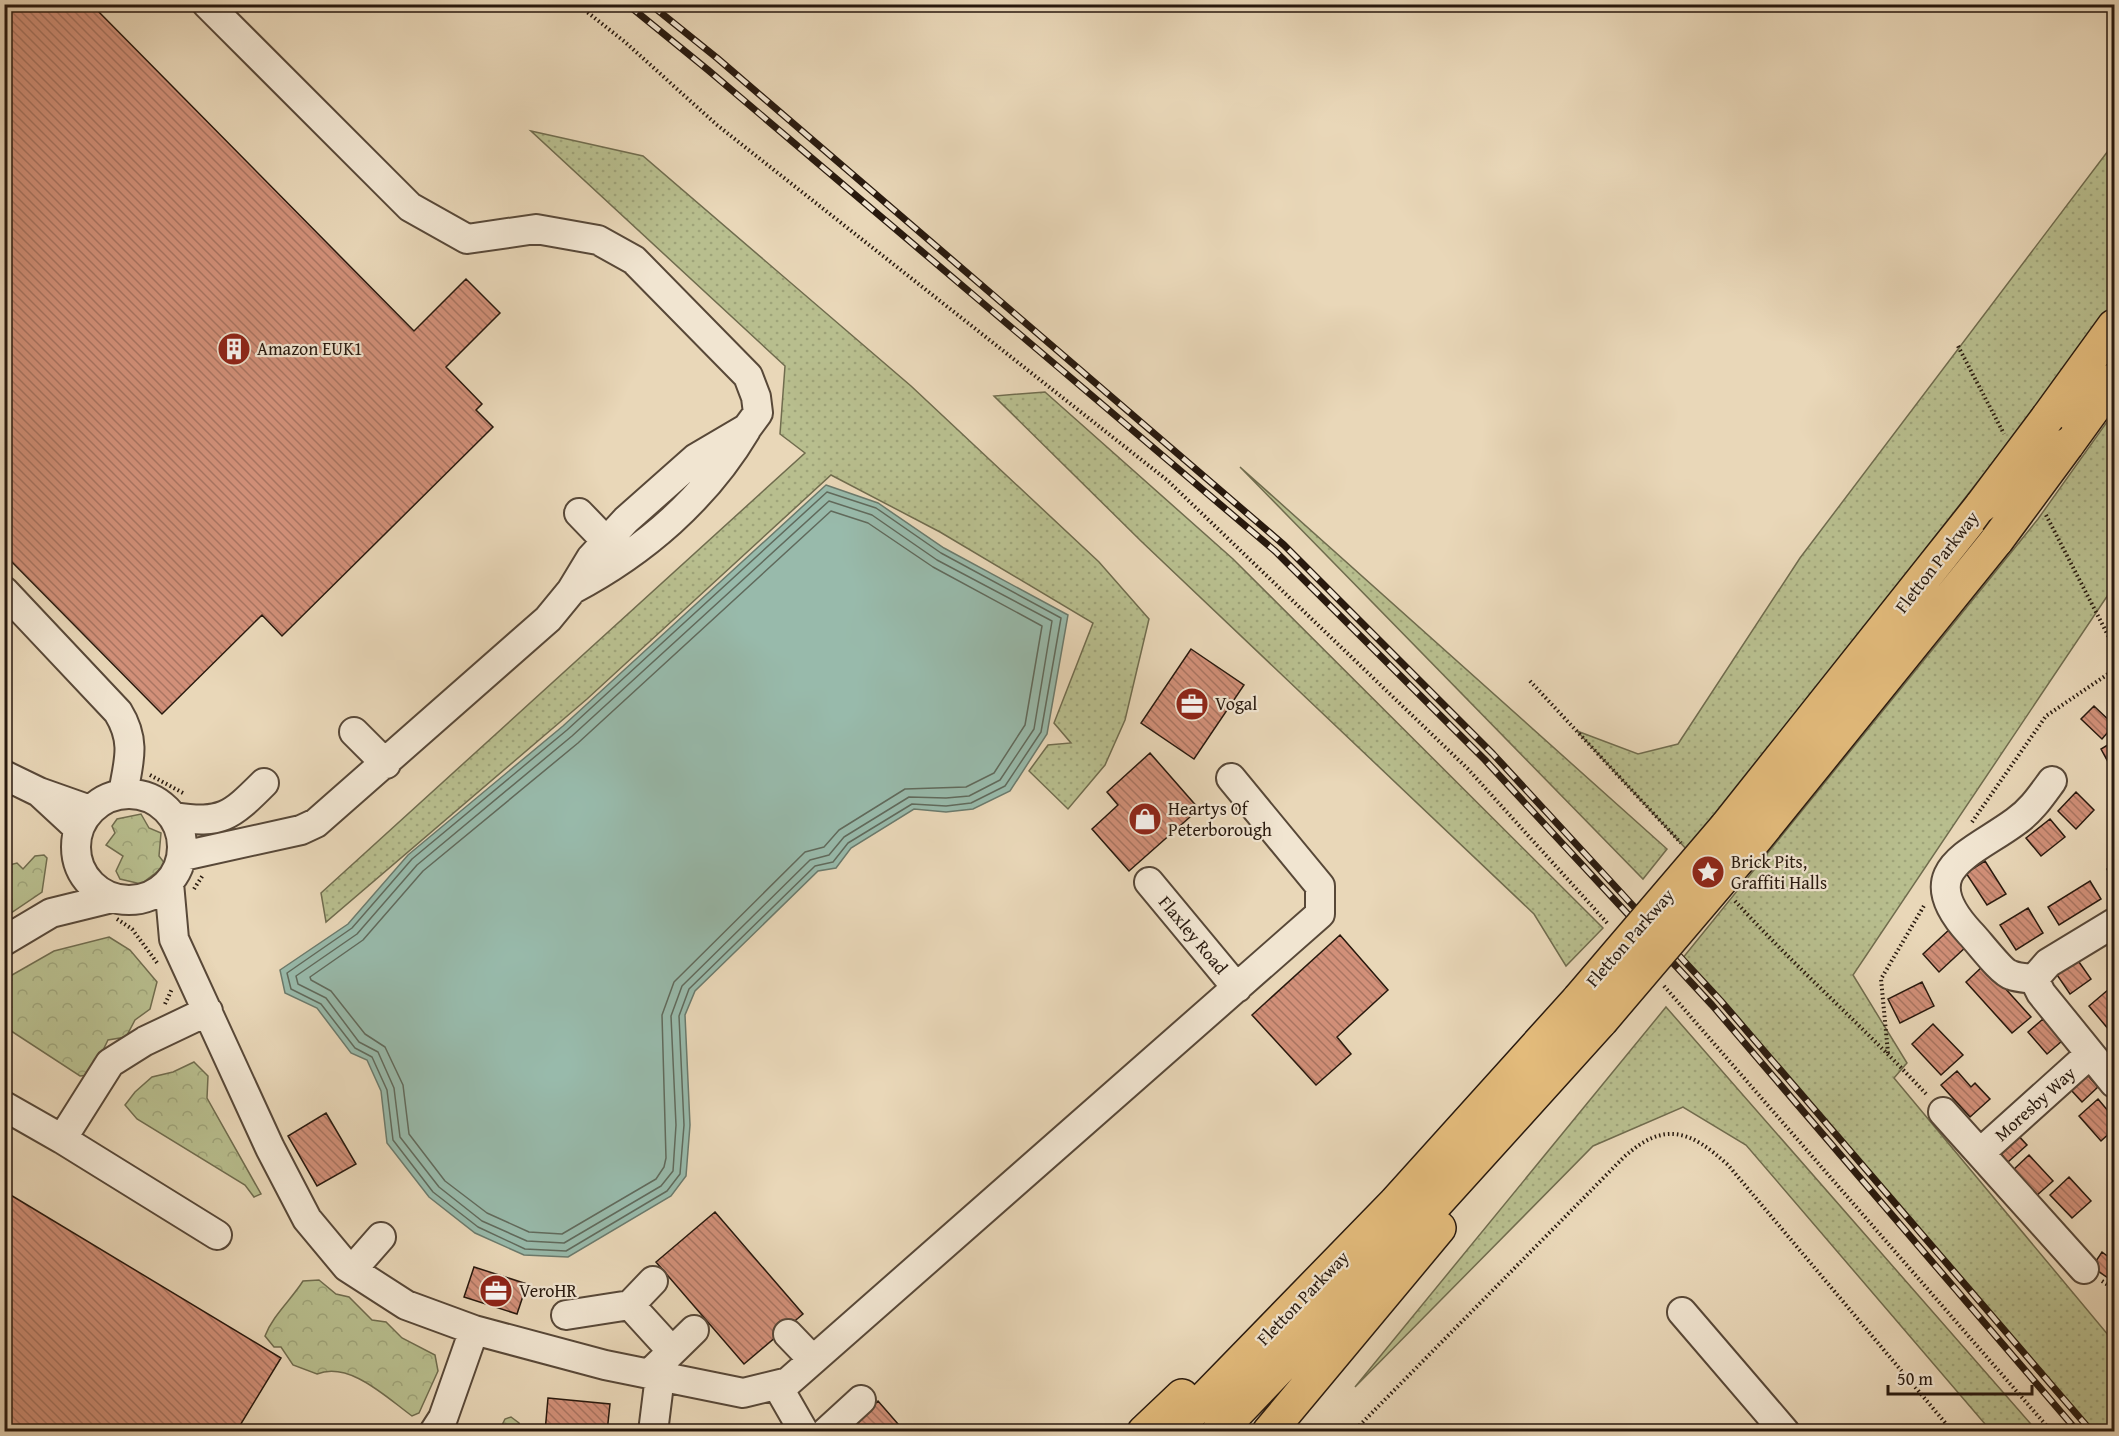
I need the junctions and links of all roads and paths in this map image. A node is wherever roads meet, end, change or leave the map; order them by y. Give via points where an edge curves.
1 (207, 4) edge
2 (577, 4) edge
3 (2115, 326) edge
4 (2115, 381) edge
5 (747, 428) junction
6 (579, 513) dead end
7 (606, 541) junction
8 (4, 591) edge
9 (571, 591) junction
10 (354, 732) dead end
11 (386, 764) junction
12 (147, 774) dead end
13 (4, 776) edge
14 (1231, 778) dead end
15 (2052, 782) dead end
16 (264, 783) dead end
17 (123, 793) junction
18 (182, 807) junction
19 (85, 820) junction
20 (1737, 837) junction
21 (183, 856) junction
22 (210, 869) dead end
23 (81, 871) junction
24 (1149, 882) dead end
25 (181, 891) junction
26 (118, 905) junction
27 (51, 913) junction
28 (2115, 923) edge
29 (1617, 933) dead end
30 (174, 939) junction
31 (4, 941) edge
32 (161, 970) dead end
33 (2034, 979) junction
34 (168, 983) dead end
35 (1664, 985) dead end
36 (1237, 988) junction
37 (1590, 1010) junction
38 (208, 1011) junction
39 (160, 1013) dead end
40 (2090, 1054) junction
41 (1560, 1069) junction
42 (2115, 1083) edge
43 (4, 1106) edge
44 (1943, 1112) dead end
45 (62, 1139) junction
46 (1980, 1154) junction
47 (1395, 1203) junction
48 (217, 1235) dead end
49 (381, 1237) dead end
50 (2084, 1269) dead end
51 (352, 1270) junction
52 (653, 1281) dead end
53 (630, 1305) junction
54 (1682, 1312) dead end
55 (566, 1315) dead end
56 (474, 1330) junction
57 (694, 1330) dead end
58 (788, 1334) dead end
59 (813, 1360) junction
60 (660, 1367) junction
61 (777, 1385) junction
62 (861, 1400) dead end
63 (434, 1431) edge
64 (653, 1431) edge
65 (804, 1431) edge
66 (826, 1431) edge
67 (1144, 1431) edge
68 (1172, 1431) edge
69 (1218, 1431) edge
70 (1269, 1431) edge
71 (1353, 1431) edge
72 (1785, 1431) edge
73 (1953, 1431) edge
74 (2052, 1431) edge

1 - 5 street via 410,207 467,239 536,229 598,240 633,260 748,376 758,413
2 - 29 path via 717,125 1167,480 1468,769
3 - 20 highway, Fletton Parkway, bridge
4 - 20 highway, Fletton Parkway, bridge via 1997,540
5 - 7 street via 696,458
5 - 9 street via 726,463 693,500 639,549
6 - 7 street
7 - 9 street
8 - 17 street via 126,725 130,761
9 - 11 street via 548,619
10 - 11 street
11 - 21 street via 316,823
12 - 18 path
13 - 19 street
14 - 36 street via 1320,886 1320,914
15 - 33 street via 2024,815 1962,855 1947,881 1945,893 1949,906 2009,975
16 - 18 street via 213,821
17 - 18 street
17 - 19 street via 99,802
18 - 21 street
19 - 23 street via 76,850
20 - 37 highway, Fletton Parkway, bridge
21 - 25 street via 178,870
22 - 25 path via 194,889
23 - 26 street
23 - 27 street
24 - 36 street, Flaxley Road
25 - 26 street
25 - 30 street
26 - 27 street
26 - 30 street
26 - 32 path via 116,918 132,929
27 - 31 street
28 - 33 street via 2048,963
30 - 38 street
33 - 40 street
34 - 39 path via 172,989
35 - 74 path
36 - 59 street
37 - 41 highway, Fletton Parkway
37 - 47 highway, Fletton Parkway
38 - 45 street via 145,1041 110,1063
38 - 51 street via 306,1219
40 - 42 street
40 - 46 street, Moresby Way
41 - 69 highway, Fletton Parkway
41 - 70 highway via 1419,1255
43 - 45 street
44 - 46 street, Moresby Way
45 - 48 street
46 - 50 street, Moresby Way
47 - 67 highway
47 - 68 highway, Fletton Parkway
49 - 51 street
51 - 56 street via 406,1305
52 - 53 street
53 - 55 street
53 - 60 street
54 - 72 street
56 - 60 street
56 - 63 street via 443,1418
57 - 60 street
58 - 59 street
59 - 61 street via 788,1382
60 - 61 street via 743,1393
60 - 64 street
61 - 65 street
62 - 66 street
71 - 73 path via 1624,1157 1639,1144 1664,1134 1681,1134 1705,1143 1728,1165

